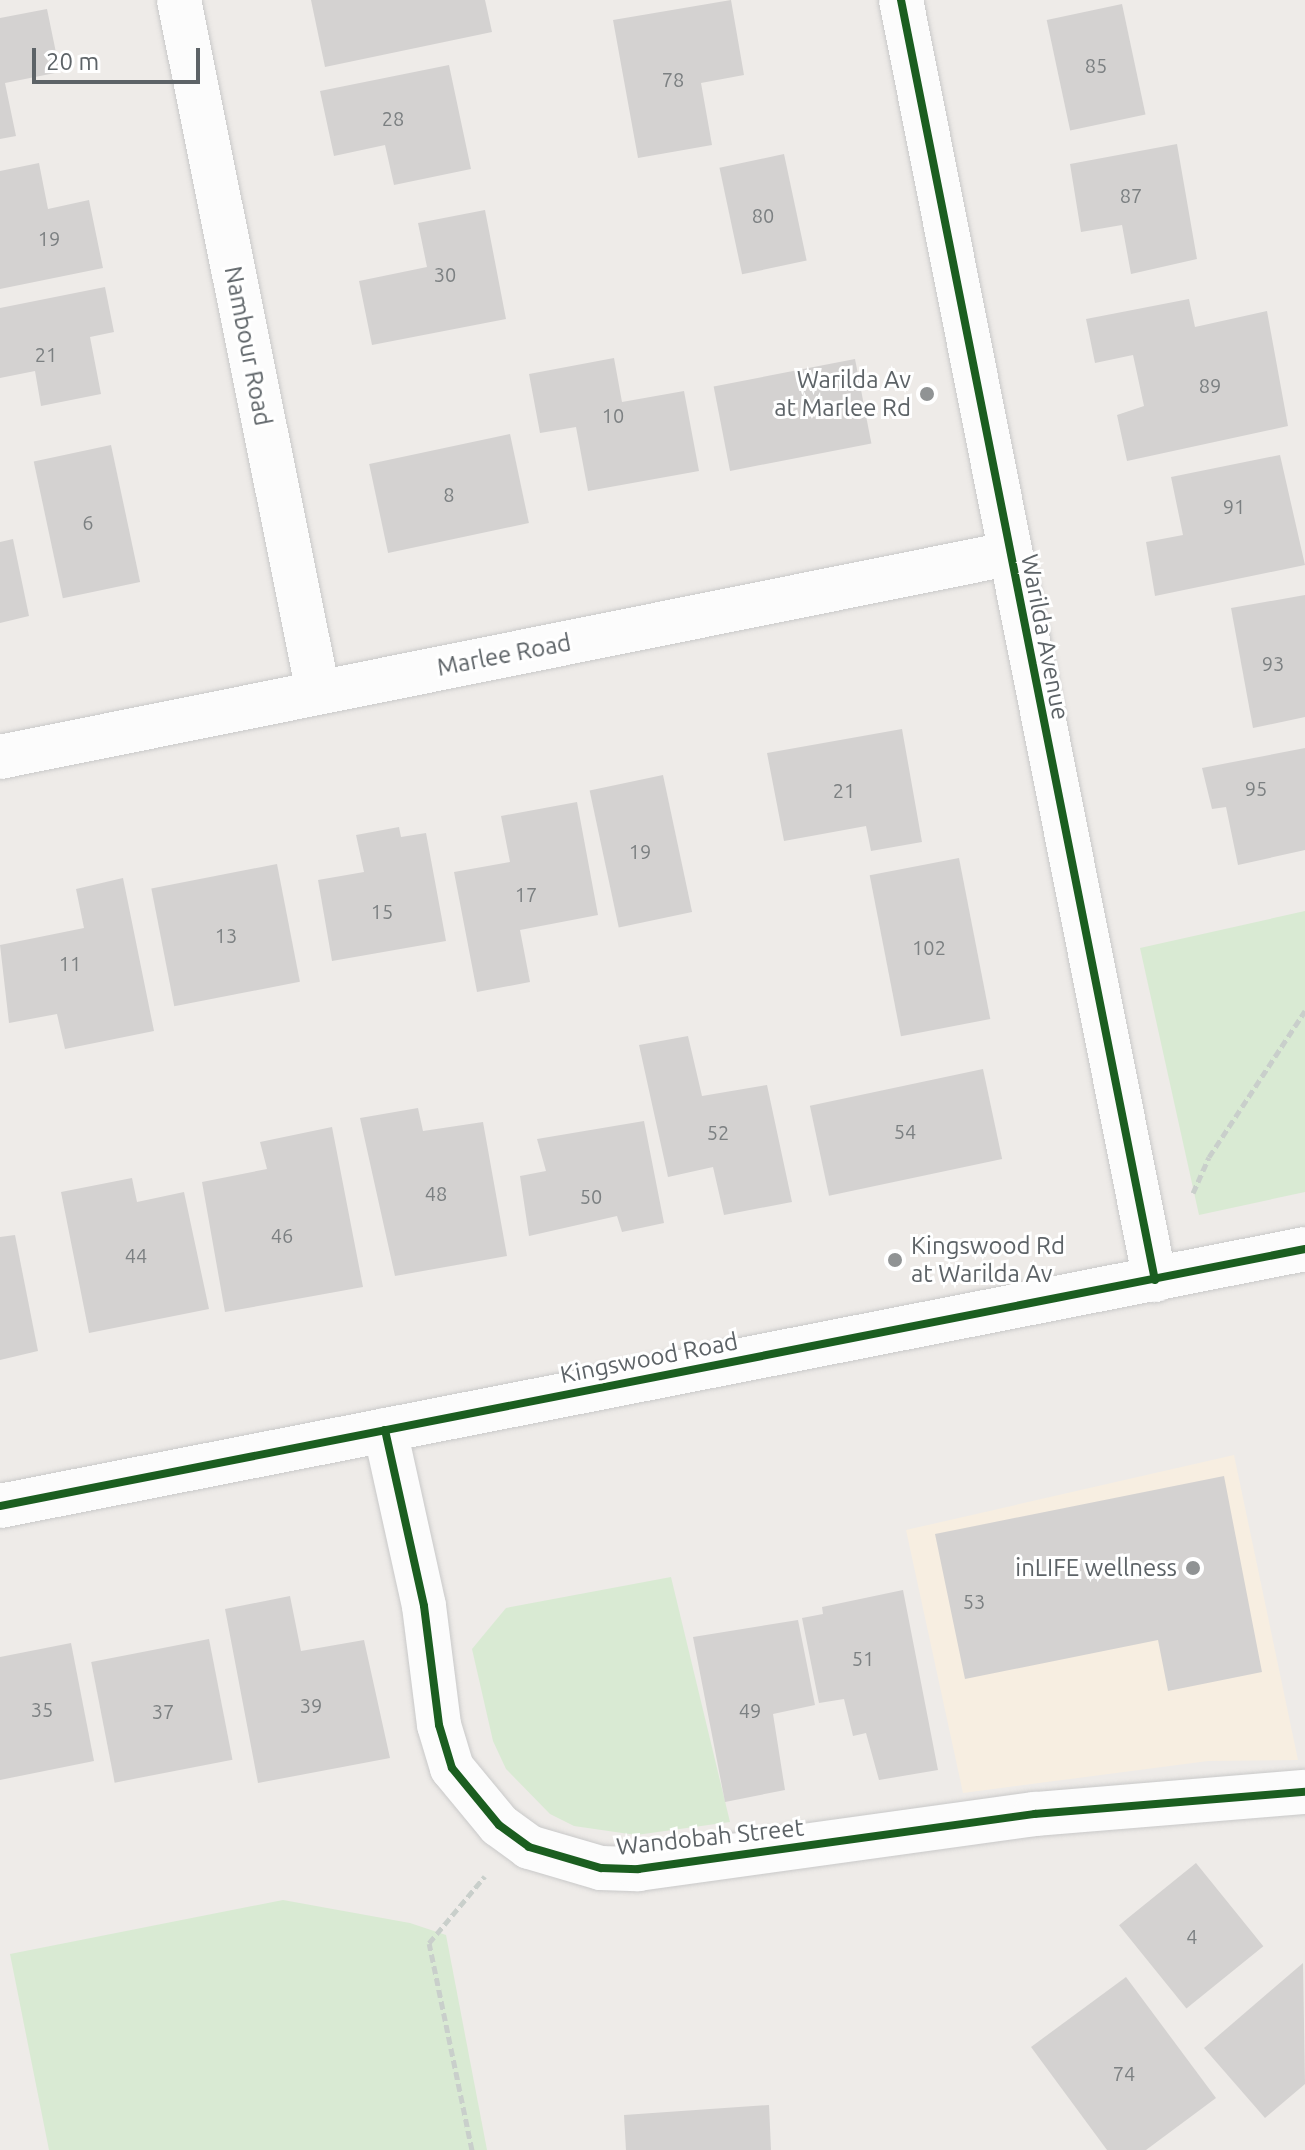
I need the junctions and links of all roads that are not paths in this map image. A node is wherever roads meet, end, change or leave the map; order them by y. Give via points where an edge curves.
1 (179, 0) edge
2 (901, 0) edge
3 (1008, 554) junction
4 (318, 692) junction
5 (0, 757) edge
6 (1305, 1249) edge
7 (1155, 1280) junction
8 (385, 1430) junction
9 (0, 1506) edge
10 (1305, 1792) edge

1 - 4 street, Nambour Road
2 - 3 street, Warilda Avenue
3 - 4 street, Marlee Road
3 - 7 street, Warilda Avenue
4 - 5 street, Marlee Road
6 - 7 street, Kingswood Road
7 - 8 street, Kingswood Road
8 - 9 street, Kingswood Road
8 - 10 street, Wandobah Street via 420,1583 439,1725 448,1754 476,1801 517,1838 566,1861 638,1869 1035,1814

